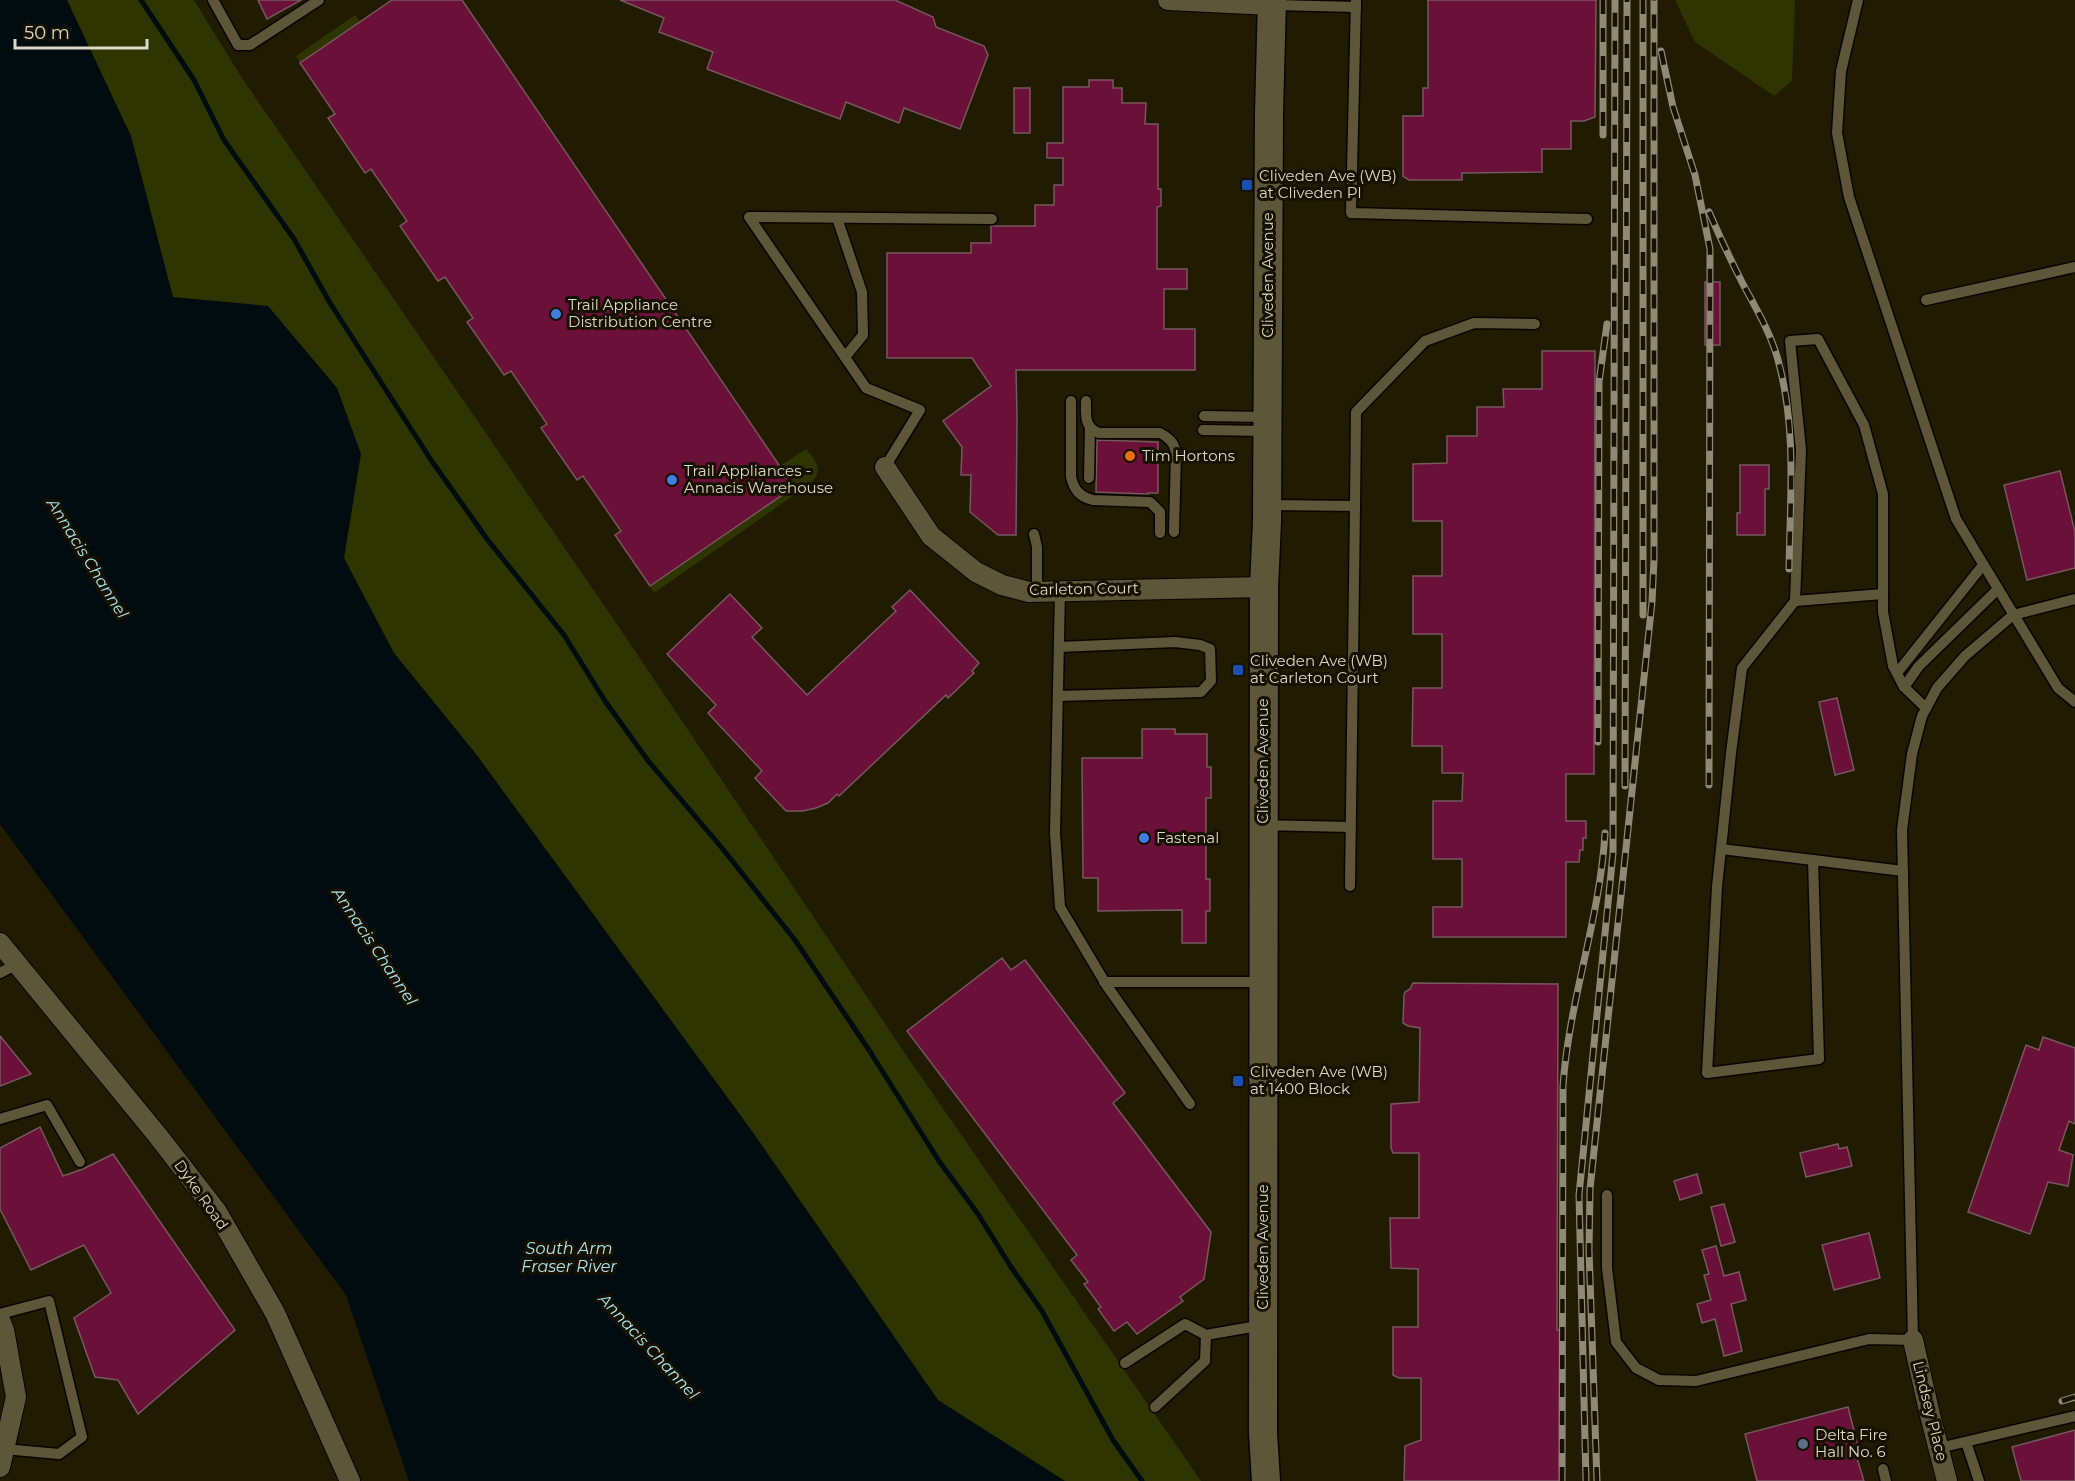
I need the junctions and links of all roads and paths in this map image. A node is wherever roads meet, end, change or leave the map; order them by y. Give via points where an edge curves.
1 (213, 0) edge
2 (319, 0) edge
3 (1168, 0) edge
4 (1858, 0) edge
5 (1271, 2) edge
6 (1356, 4) edge
7 (837, 218) junction
8 (992, 219) dead end
9 (1587, 219) dead end
10 (2075, 267) edge
11 (1926, 300) dead end
12 (1535, 324) dead end
13 (845, 357) junction
14 (1071, 401) dead end
15 (1086, 401) dead end
16 (1203, 416) dead end
17 (1268, 424) junction
18 (1090, 427) junction
19 (1203, 430) dead end
20 (885, 467) joint
21 (1089, 478) dead end
22 (1267, 506) junction
23 (1356, 506) junction
24 (1161, 532) dead end
25 (1174, 532) dead end
26 (1034, 534) dead end
27 (1983, 565) junction
28 (1264, 586) junction
29 (1998, 589) junction
30 (1037, 591) junction
31 (1060, 591) junction
32 (1883, 594) junction
33 (2075, 599) edge
34 (1795, 602) junction
35 (2013, 615) junction
36 (1059, 647) junction
37 (1897, 673) junction
38 (1904, 687) junction
39 (1058, 696) junction
40 (2075, 702) edge
41 (1926, 708) junction
42 (1263, 825) junction
43 (1351, 827) junction
44 (1721, 849) junction
45 (1813, 860) junction
46 (1903, 871) junction
47 (1350, 886) dead end
48 (0, 943) edge
49 (8, 968) edge
50 (1104, 982) junction
51 (1263, 982) junction
52 (1190, 1104) dead end
53 (0, 1119) edge
54 (80, 1162) dead end
55 (1607, 1195) dead end
56 (0, 1314) edge
57 (0, 1320) edge
58 (1263, 1325) junction
59 (1206, 1335) junction
60 (1913, 1340) junction
61 (1125, 1363) dead end
62 (1155, 1407) dead end
63 (2075, 1416) edge
64 (1966, 1442) junction
65 (1939, 1448) junction
66 (2, 1458) edge
67 (1883, 1469) dead end
68 (350, 1481) edge
69 (1266, 1481) edge
70 (1886, 1481) edge
71 (1947, 1481) edge
72 (1979, 1481) edge

1 - 2 lane via 238,45 250,45
3 - 5 street
4 - 27 lane via 1841,71 1837,133 1849,197 1956,519
5 - 6 lane
5 - 17 street, Cliveden Avenue
6 - 9 lane via 1351,213
7 - 8 lane
7 - 13 lane via 862,292 863,335
7 - 13 lane via 749,217
10 - 11 lane
12 - 23 lane via 1474,323 1425,341 1356,412
13 - 20 lane via 866,388 920,410
14 - 24 lane via 1071,477 1077,493 1093,500 1150,502 1160,512
15 - 18 lane
16 - 17 lane
17 - 19 lane
17 - 22 street, Cliveden Avenue
18 - 21 lane
18 - 25 lane via 1099,433 1160,433 1174,444
20 - 30 street, Carleton Court via 931,537 976,572 1002,585
22 - 23 lane
22 - 28 street, Cliveden Avenue
23 - 43 lane
26 - 30 lane
27 - 29 lane
27 - 37 lane
28 - 31 street, Carleton Court
28 - 42 street, Cliveden Avenue
29 - 35 lane
29 - 38 lane via 1919,666
30 - 31 street, Carleton Court
31 - 36 lane
32 - 34 lane
32 - 34 lane via 1883,494 1864,425 1818,339 1790,341 1801,450
32 - 37 lane via 1883,612
33 - 35 lane
34 - 44 lane via 1742,668
35 - 40 lane via 2058,688
35 - 41 lane via 1965,656 1937,688
36 - 39 lane
36 - 39 lane via 1175,642 1200,645 1210,650 1211,681 1201,692
37 - 38 lane
38 - 41 lane
39 - 50 lane via 1055,833 1060,907
41 - 46 lane via 1912,754 1902,830
42 - 43 lane
42 - 51 street, Cliveden Avenue
43 - 47 lane
44 - 45 lane
44 - 45 lane via 1707,1073 1819,1059
45 - 46 lane
46 - 60 lane
48 - 49 street, Dyke Road
49 - 68 street, Dyke Road via 158,1136 216,1212 275,1313
50 - 51 lane
50 - 52 lane
51 - 58 street, Cliveden Avenue
53 - 54 lane via 47,1105
55 - 60 lane via 1607,1269 1616,1342 1636,1368 1659,1380 1696,1381 1869,1339
56 - 66 lane via 49,1301 82,1437 59,1455
57 - 66 street via 16,1397
58 - 59 lane
58 - 69 street, Cliveden Avenue
59 - 61 lane via 1185,1324
59 - 62 lane via 1205,1361
60 - 65 street, Lindsey Place
63 - 64 lane
64 - 65 lane
64 - 72 lane
65 - 71 street, Lindsey Place
67 - 70 lane

